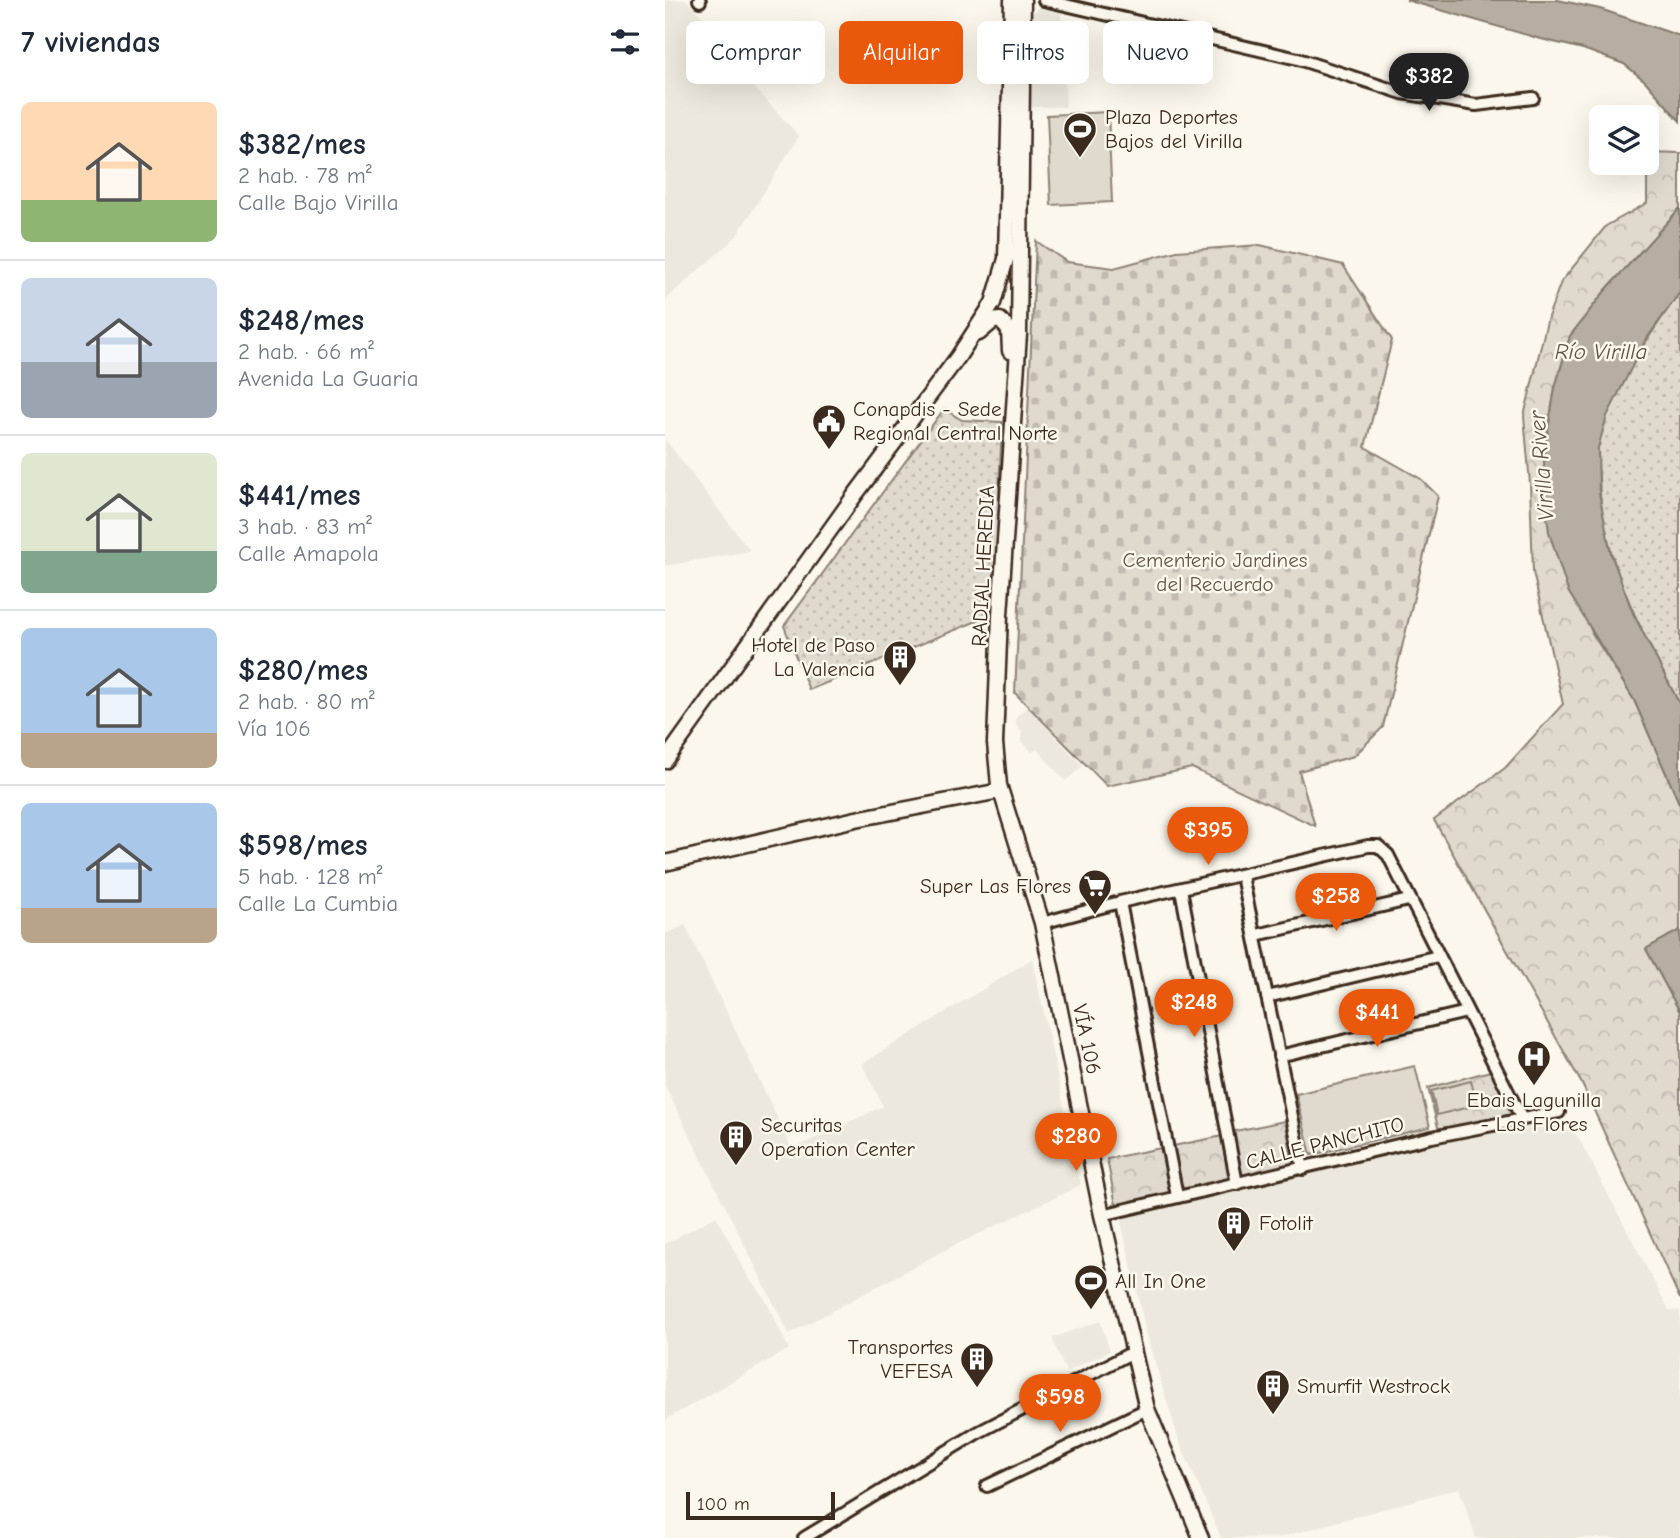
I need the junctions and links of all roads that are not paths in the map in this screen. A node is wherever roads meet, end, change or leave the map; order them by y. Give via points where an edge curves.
1 (1012, 0) edge
2 (1023, 0) edge
3 (1044, 0) edge
4 (1533, 98) dead end
5 (958, 357) junction
6 (1001, 607) junction
7 (665, 761) edge
8 (1000, 791) junction
9 (665, 863) edge
10 (1242, 876) junction
11 (1181, 889) junction
12 (1409, 900) junction
13 (1120, 902) junction
14 (1042, 923) junction
15 (1256, 935) junction
16 (1438, 956) junction
17 (1268, 997) junction
18 (1467, 1012) junction
19 (1279, 1056) junction
20 (1559, 1112) dead end
21 (1522, 1119) junction
22 (1303, 1169) junction
23 (1237, 1184) junction
24 (1177, 1196) junction
25 (1102, 1215) junction
26 (1133, 1352) junction
27 (1147, 1409) junction
28 (987, 1486) dead end
29 (804, 1538) edge
30 (1201, 1538) edge

1 - 5 main road via 1006,259 993,303
2 - 6 main road, RADIAL HEREDIA via 1019,334
3 - 4 street via 1298,59 1402,93 1476,105
5 - 6 main road via 993,321 1000,320 1009,330 999,552
5 - 7 main road
6 - 8 main road, RADIAL HEREDIA via 995,743
8 - 9 main road
8 - 14 main road, VÍA 106
10 - 11 street
10 - 12 street via 1378,846 1388,855
10 - 15 street
11 - 13 street
11 - 23 street
12 - 15 street
12 - 16 street
13 - 14 street
13 - 24 street
14 - 25 main road, VÍA 106
15 - 17 street
16 - 17 street
16 - 18 street
17 - 19 street
18 - 19 street
18 - 21 street
19 - 22 street
20 - 21 street, CALLE PANCHITO
21 - 22 street, CALLE PANCHITO
22 - 23 street, CALLE PANCHITO
23 - 24 street, CALLE PANCHITO
24 - 25 street, CALLE PANCHITO
25 - 26 main road, VÍA 106
26 - 27 main road, VÍA 106
26 - 29 street via 977,1433
27 - 28 street
27 - 30 main road, VÍA 106

